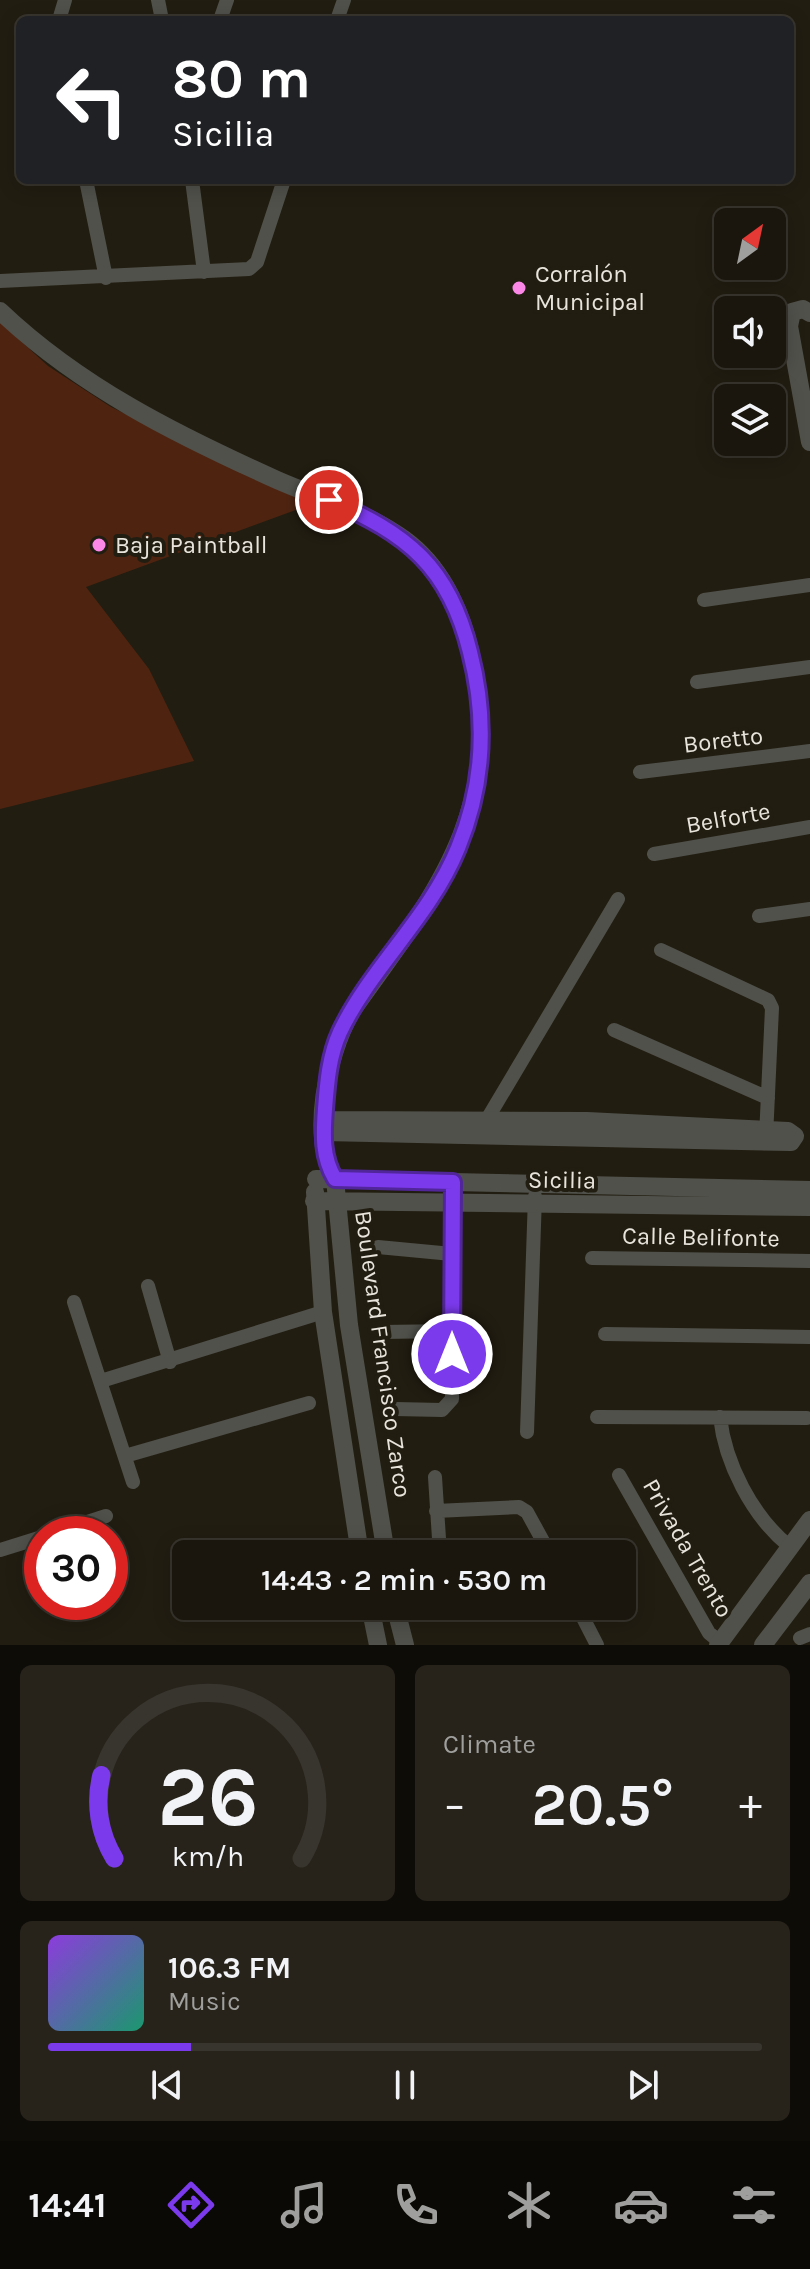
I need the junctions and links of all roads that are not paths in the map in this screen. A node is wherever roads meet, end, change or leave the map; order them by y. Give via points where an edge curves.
1 (87, 184) edge
2 (193, 184) edge
3 (283, 184) edge
4 (204, 272) junction
5 (106, 278) junction
6 (0, 281) edge
7 (0, 311) edge
8 (810, 313) edge
9 (810, 442) edge
10 (810, 585) edge
11 (704, 600) dead end
12 (810, 667) edge
13 (697, 682) dead end
14 (810, 751) edge
15 (640, 772) dead end
16 (810, 827) edge
17 (654, 854) dead end
18 (618, 899) dead end
19 (810, 909) edge
20 (759, 916) dead end
21 (661, 950) dead end
22 (614, 1030) dead end
23 (768, 1098) junction
24 (324, 1126) junction
25 (483, 1127) junction
26 (766, 1136) joint
27 (325, 1174) junction
28 (453, 1182) junction
29 (535, 1184) junction
30 (810, 1190) edge
31 (314, 1201) junction
32 (338, 1201) junction
33 (453, 1203) junction
34 (535, 1204) junction
35 (810, 1207) edge
36 (378, 1247) dead end
37 (452, 1254) junction
38 (592, 1258) dead end
39 (810, 1261) edge
40 (148, 1286) dead end
41 (74, 1302) dead end
42 (323, 1312) junction
43 (451, 1331) junction
44 (382, 1332) dead end
45 (605, 1334) dead end
46 (810, 1337) edge
47 (170, 1362) junction
48 (101, 1381) junction
49 (309, 1403) dead end
50 (395, 1409) dead end
51 (597, 1417) dead end
52 (720, 1417) junction
53 (807, 1418) dead end
54 (527, 1432) dead end
55 (125, 1456) junction
56 (619, 1475) dead end
57 (435, 1477) dead end
58 (133, 1482) dead end
59 (436, 1511) junction
60 (810, 1520) edge
61 (358, 1540) edge
62 (384, 1540) edge
63 (439, 1540) edge
64 (542, 1540) edge
65 (24, 1543) edge
66 (789, 1546) junction
67 (0, 1550) edge
68 (810, 1583) edge
69 (373, 1620) edge
70 (399, 1620) edge
71 (584, 1620) edge
72 (719, 1643) edge
73 (378, 1645) edge
74 (405, 1645) edge
75 (597, 1645) edge
76 (763, 1645) edge

1 - 5 street
2 - 4 street
3 - 4 street via 257,262 249,269
4 - 5 street
5 - 6 street
7 - 24 street, Boulevard Francisco Zarco via 102,393 242,463 373,519 401,537 437,573 464,626 474,668 481,748 466,829 440,885 340,1033 328,1076
8 - 9 street via 792,312 789,326
10 - 11 street
12 - 13 street
14 - 15 street, Boretto
16 - 17 street, Belforte
18 - 25 street
19 - 20 street
21 - 23 street via 768,1000
22 - 23 street
23 - 26 street
24 - 25 street
24 - 27 street, Boulevard Francisco Zarco
25 - 26 street
27 - 28 street, Sicilia
27 - 31 street, Boulevard Francisco Zarco
27 - 32 street, Boulevard Francisco Zarco
28 - 29 street, Sicilia
28 - 33 street
29 - 30 street, Sicilia
29 - 34 street
31 - 32 street, Sicilia
31 - 42 street, Boulevard Francisco Zarco
32 - 33 street, Sicilia
32 - 62 street, Boulevard Francisco Zarco via 349,1325
33 - 34 street, Sicilia
33 - 37 street
34 - 35 street, Sicilia
34 - 54 street
36 - 37 street
37 - 43 street
38 - 39 street, Calle Belifonte
40 - 47 street
41 - 48 street
42 - 47 street
42 - 61 street, Boulevard Francisco Zarco
43 - 44 street
43 - 50 street via 451,1404 437,1410
45 - 46 street
47 - 48 street
48 - 55 street
49 - 55 street
51 - 52 street
52 - 53 street
52 - 66 street via 730,1463 752,1501
55 - 58 street
56 - 72 street, Privada Trento
57 - 59 street
59 - 63 street
59 - 64 street via 519,1507
60 - 66 street
65 - 67 street
66 - 72 street
68 - 76 street
69 - 73 street
70 - 74 street
71 - 75 street

